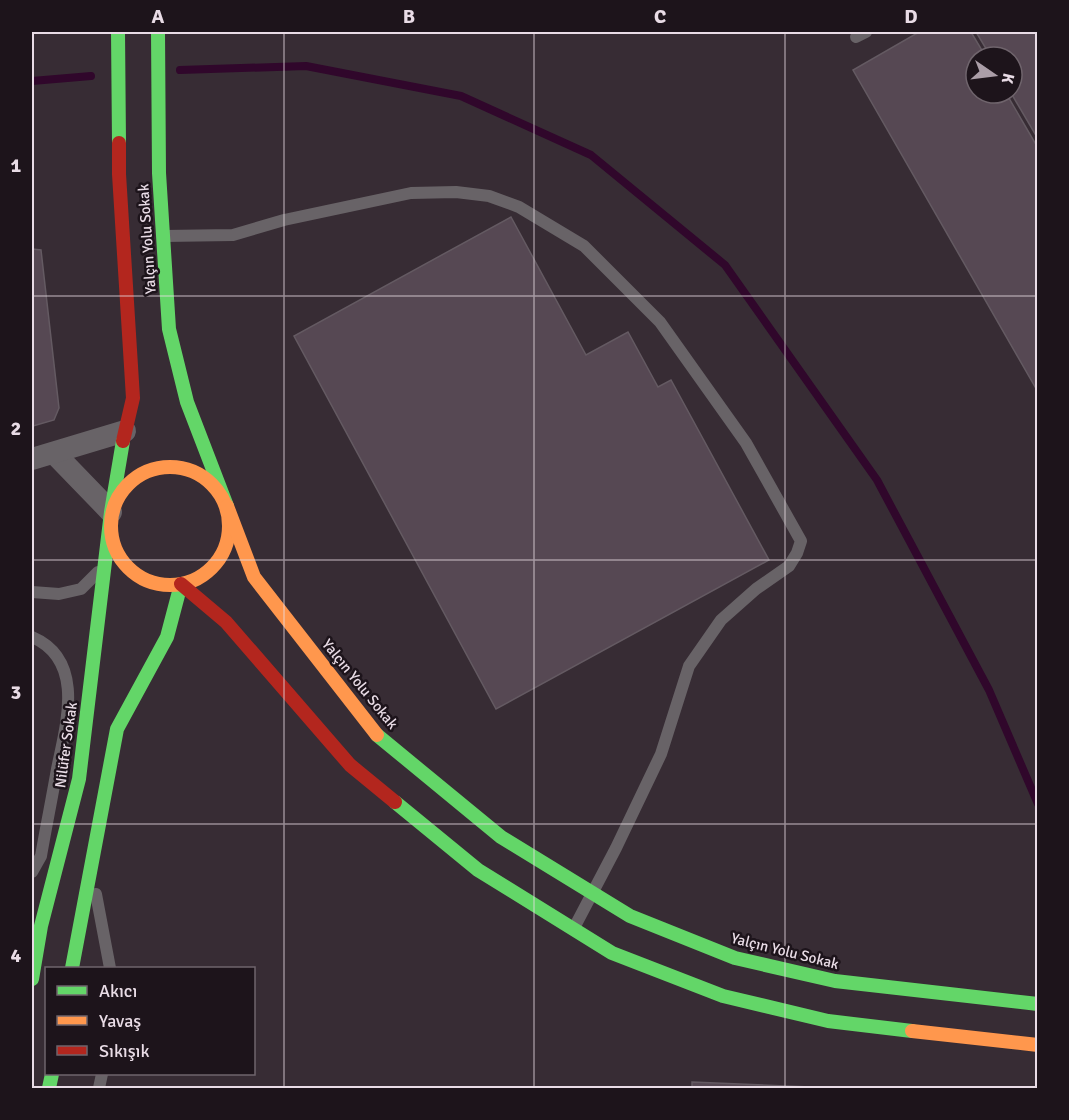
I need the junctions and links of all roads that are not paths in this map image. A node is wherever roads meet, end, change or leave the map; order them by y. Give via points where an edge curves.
1 (118, 32) edge
2 (158, 32) edge
3 (163, 236) junction
4 (125, 431) junction
5 (54, 453) junction
6 (32, 459) edge
7 (227, 508) junction
8 (111, 512) junction
9 (105, 565) junction
10 (181, 584) junction
11 (32, 592) edge
12 (32, 637) edge
13 (91, 867) junction
14 (32, 872) edge
15 (592, 893) junction
16 (573, 929) junction
17 (72, 967) edge
18 (110, 967) edge
19 (32, 979) edge
20 (1038, 1004) edge
21 (1038, 1045) edge

1 - 4 street, Yalçın Yolu Sokak via 119,174 133,398
2 - 3 street, Yalçın Yolu Sokak
3 - 7 street, Yalçın Yolu Sokak via 169,329 187,402
3 - 15 lane via 233,235 411,193 489,196 519,207 584,246 660,322 746,443 801,541 797,553 789,566 721,620 689,666 661,754
4 - 5 street
4 - 8 street, Yalçın Yolu Sokak
5 - 6 street
5 - 8 street
7 - 8 street via 205,477 187,468 168,466 132,479
7 - 10 street via 225,548 200,577
7 - 15 street, Yalçın Yolu Sokak via 254,577 378,736 501,837
8 - 9 street, Nilüfer Sokak
8 - 10 street via 110,532 127,568 162,585
9 - 11 lane via 81,590 59,594
9 - 19 street, Nilüfer Sokak via 80,779 41,926
10 - 13 street via 167,637 117,729
10 - 16 street via 226,622 350,765 478,870
12 - 14 lane via 50,647 58,658 69,694 41,856
13 - 17 street
13 - 18 lane
15 - 16 lane
15 - 20 street, Yalçın Yolu Sokak via 630,916 735,958 835,981
16 - 21 street via 612,952 723,996 828,1021

